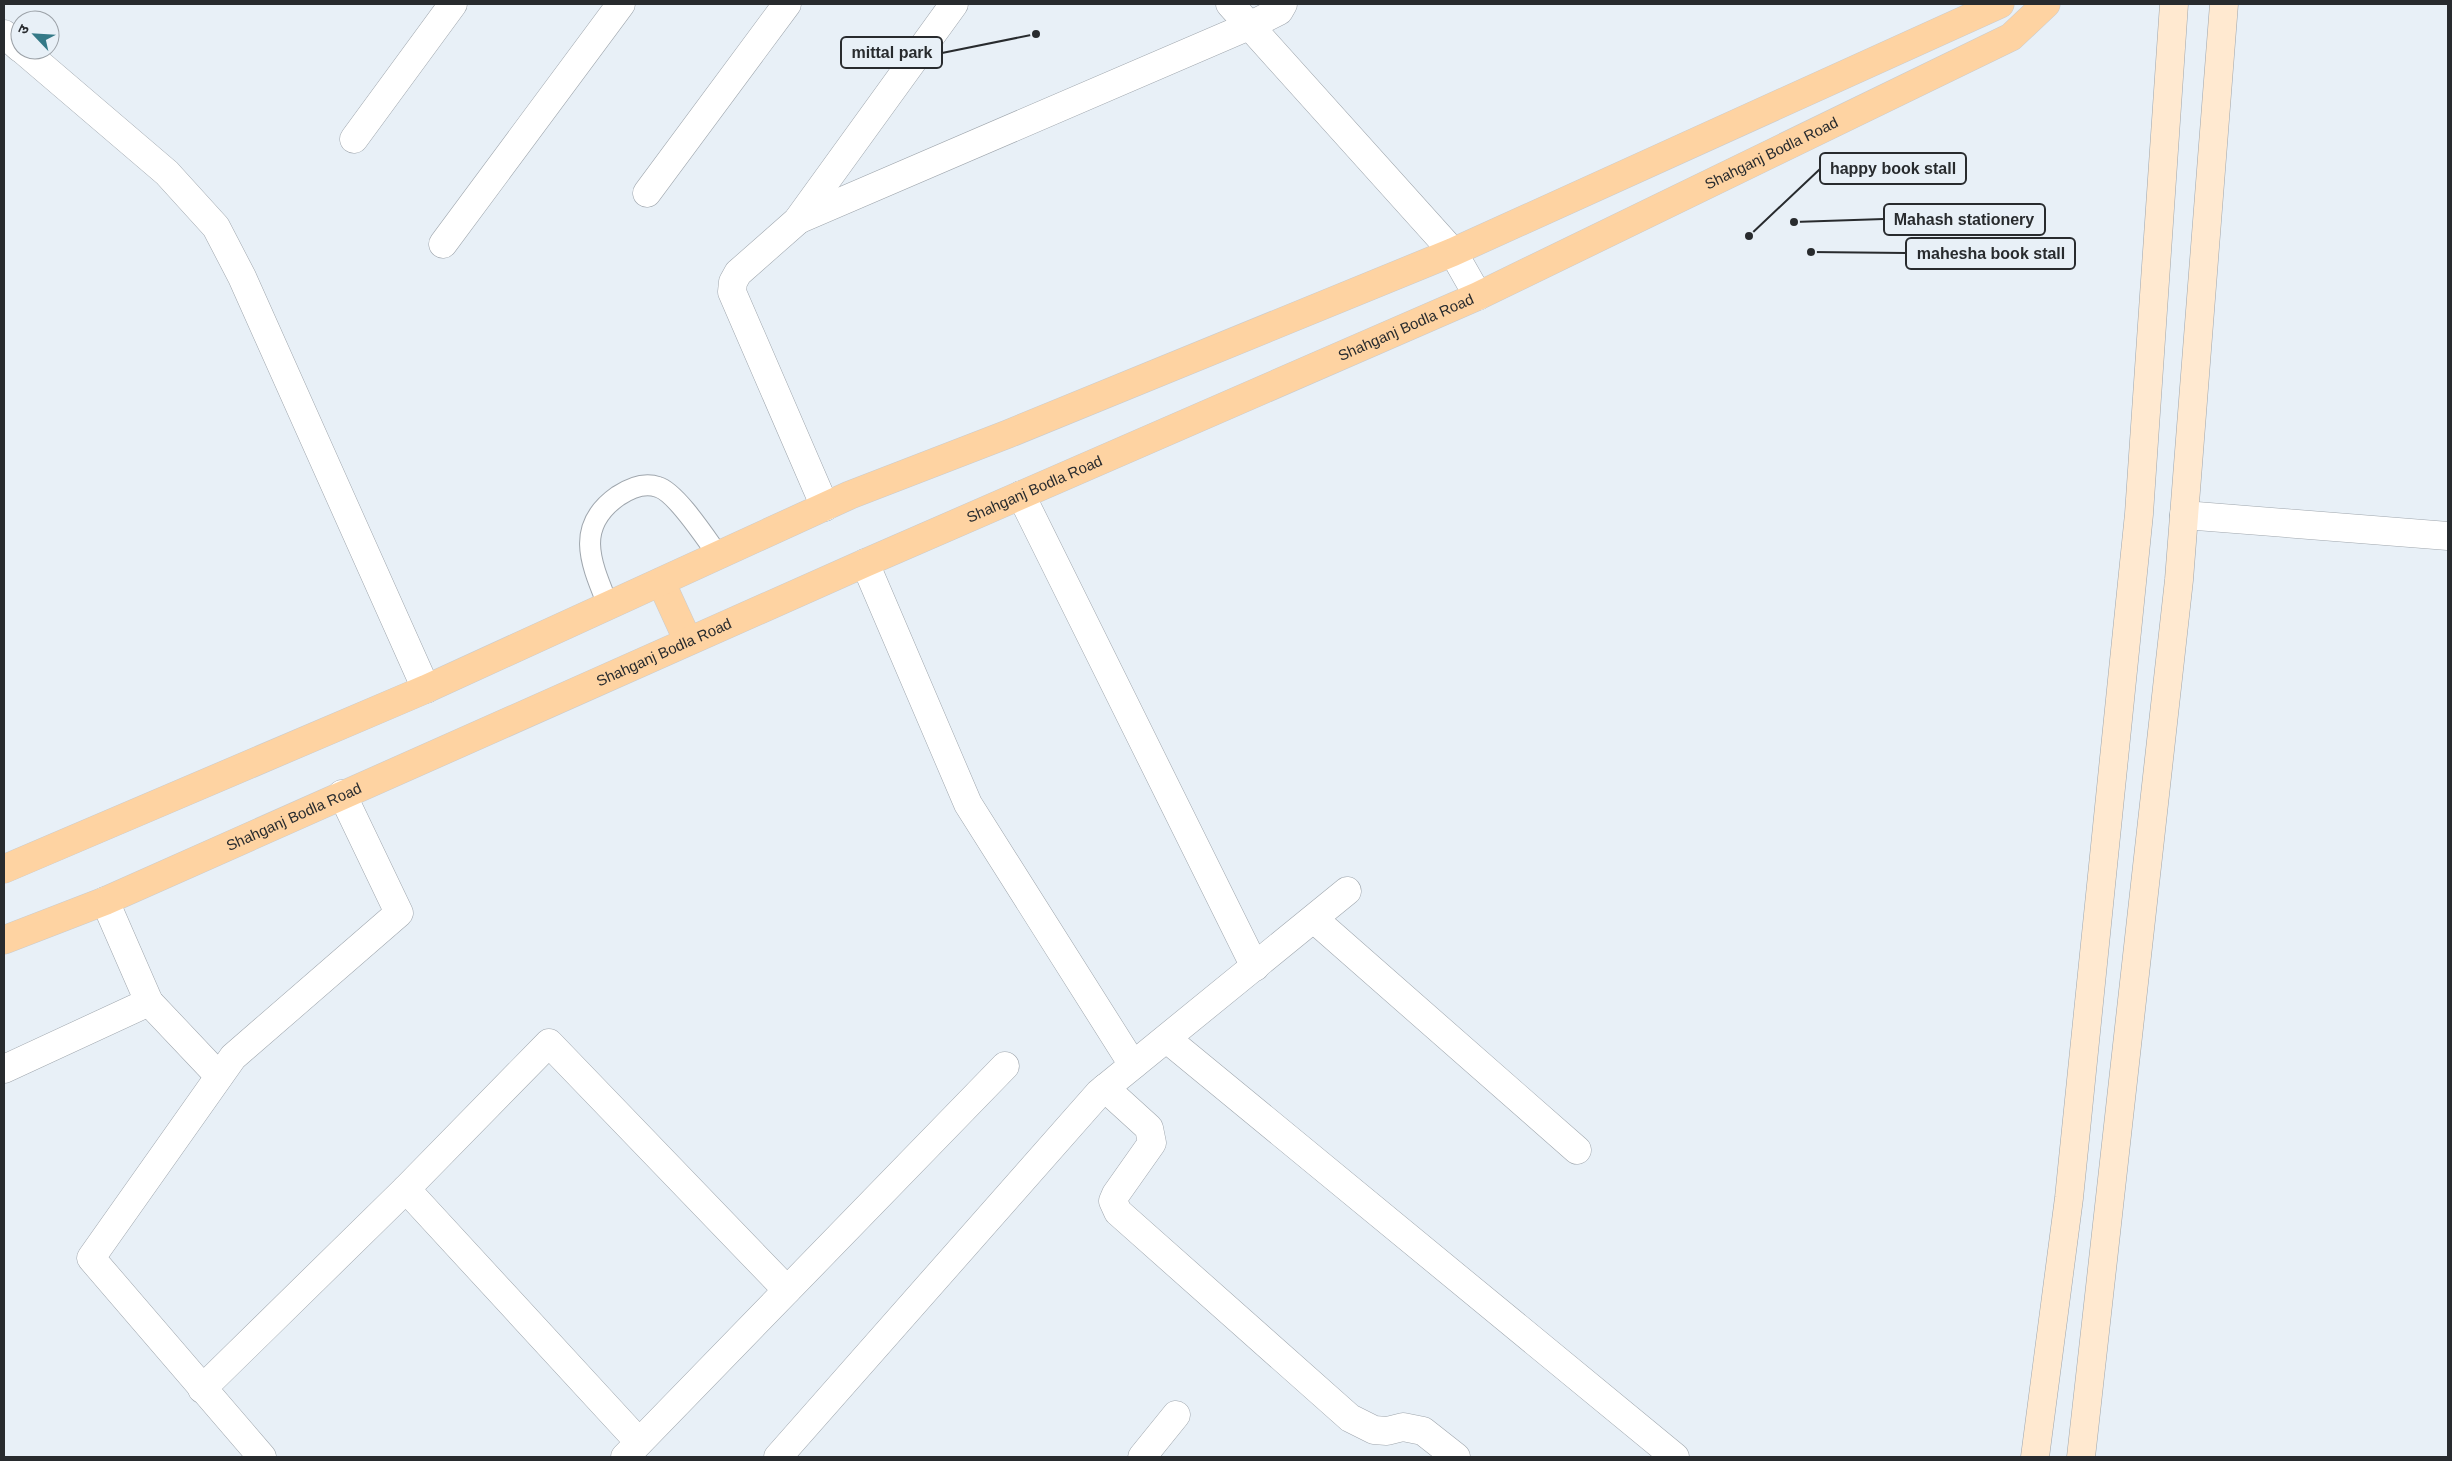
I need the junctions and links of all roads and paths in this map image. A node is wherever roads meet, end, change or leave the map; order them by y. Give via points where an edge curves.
1 (453, 4) edge
2 (621, 4) edge
3 (786, 4) edge
4 (954, 4) edge
5 (1230, 4) edge
6 (1283, 4) edge
7 (2000, 4) edge
8 (2046, 4) edge
9 (2174, 4) edge
10 (2224, 4) edge
11 (1250, 26) junction
12 (34, 60) edge
13 (354, 139) dead end
14 (646, 192) dead end
15 (797, 221) junction
16 (443, 244) dead end
17 (1453, 252) junction
18 (1478, 296) junction
19 (1021, 495) junction
20 (825, 507) junction
21 (2184, 514) junction
22 (2448, 536) edge
23 (718, 555) junction
24 (865, 563) junction
25 (661, 582) junction
26 (608, 605) junction
27 (688, 641) junction
28 (426, 689) junction
29 (342, 794) junction
30 (4, 869) edge
31 (1348, 891) dead end
32 (106, 901) junction
33 (1314, 919) junction
34 (4, 940) edge
35 (1255, 967) junction
36 (149, 1002) junction
37 (1166, 1038) junction
38 (1133, 1065) junction
39 (1005, 1066) dead end
40 (4, 1069) edge
41 (218, 1076) junction
42 (1105, 1088) junction
43 (1577, 1150) dead end
44 (406, 1189) junction
45 (787, 1290) junction
46 (202, 1389) junction
47 (1176, 1415) dead end
48 (632, 1450) edge
49 (262, 1457) edge
50 (778, 1457) edge
51 (1142, 1457) edge
52 (1456, 1457) edge
53 (1675, 1457) edge
54 (2035, 1457) edge
55 (2081, 1457) edge

1 - 13 street
2 - 16 street
3 - 14 street
4 - 15 street
5 - 11 street
6 - 11 street via 1279,11
7 - 17 main road
8 - 18 main road, Shahganj Bodla Road via 2011,37
9 - 54 main road via 2139,514 2070,1188
10 - 21 main road
11 - 15 street
11 - 17 street
12 - 28 street via 166,173 216,227 242,277
15 - 20 street via 738,272 732,292
17 - 18 street
17 - 20 main road
18 - 19 main road, Shahganj Bodla Road
19 - 24 main road, Shahganj Bodla Road
19 - 35 street
20 - 23 main road
21 - 22 street
21 - 55 main road via 2180,580
23 - 25 main road
23 - 26 lane via 678,502 659,487 639,486 623,492 604,506 591,527 589,540 594,569
24 - 27 main road, Shahganj Bodla Road
24 - 38 street via 968,804
25 - 26 main road
25 - 27 main road
26 - 28 main road
27 - 29 main road, Shahganj Bodla Road
28 - 30 main road
29 - 32 main road, Shahganj Bodla Road
29 - 41 street via 398,913 232,1057
31 - 33 street
32 - 34 main road, Shahganj Bodla Road
32 - 36 street
33 - 35 street
33 - 43 street
35 - 37 street
36 - 40 street
36 - 41 street
37 - 38 street
37 - 53 street
38 - 42 street
39 - 45 street
41 - 46 street via 91,1258
42 - 50 street
42 - 52 street via 1149,1128 1152,1143 1116,1194 1113,1201 1118,1212 1350,1418 1374,1430 1387,1432 1403,1427 1423,1431
44 - 45 street via 549,1043
44 - 46 street
44 - 48 street
45 - 48 street
46 - 49 street
47 - 51 street

